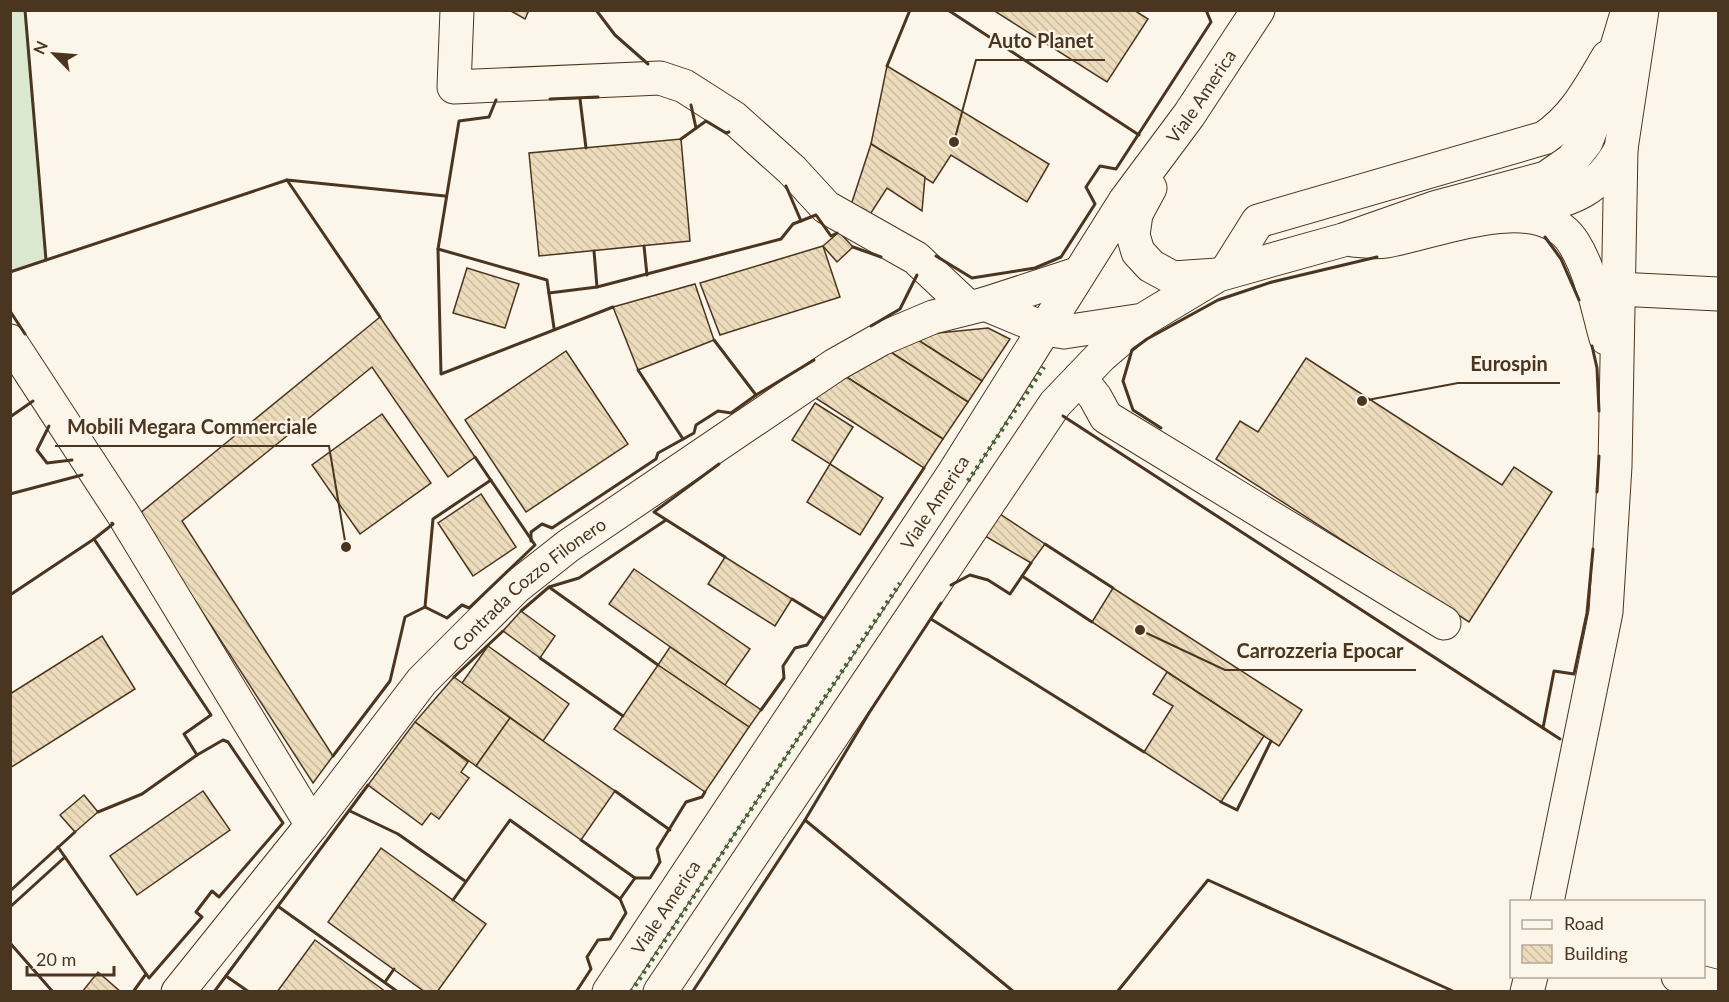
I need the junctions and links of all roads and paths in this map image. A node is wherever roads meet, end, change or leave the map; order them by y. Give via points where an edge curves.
1 (457, 10) edge
2 (1258, 10) edge
3 (1642, 10) edge
4 (1623, 25) edge
5 (1189, 115) junction
6 (1621, 149) junction
7 (1503, 215) junction
8 (1343, 240) junction
9 (1077, 274) junction
10 (1222, 274) junction
11 (1618, 288) junction
12 (1719, 294) edge
13 (976, 305) junction
14 (1143, 320) junction
15 (1045, 329) junction
16 (10, 341) edge
17 (1616, 371) junction
18 (1080, 378) junction
19 (1444, 623) dead end
20 (312, 825) junction
21 (1547, 900) edge
22 (1685, 978) edge
23 (1719, 987) edge
24 (178, 992) edge
25 (609, 992) edge
26 (660, 992) edge

1 - 13 street via 454,87 660,78 684,86 734,118 826,207 916,258
2 - 5 street, Viale America
3 - 6 street
4 - 8 street via 1586,142 1572,160 1546,178 1434,208
4 - 10 street via 1579,106 1561,127 1544,138 1258,221
5 - 9 street, Viale America
5 - 10 street via 1136,214 1133,235 1138,252 1151,266 1173,278
6 - 7 street via 1610,169 1579,195
6 - 11 street
7 - 8 street via 1383,242
7 - 17 street via 1537,218 1557,227 1572,240 1593,289
8 - 10 street
9 - 13 street, Contrada Cozzo Filonero
9 - 15 street, Viale America
10 - 14 street
11 - 12 street
11 - 17 street
13 - 15 street
13 - 20 street, Contrada Cozzo Filonero via 933,317 881,339 835,365 568,546 516,587 422,681
14 - 15 street via 1064,333
14 - 18 street
15 - 25 street, Viale America via 952,476
16 - 20 street via 123,514
17 - 21 street via 1606,612
18 - 19 street via 1106,417
18 - 26 street via 1055,404
20 - 24 street, Contrada Cozzo Filonero
22 - 23 street

